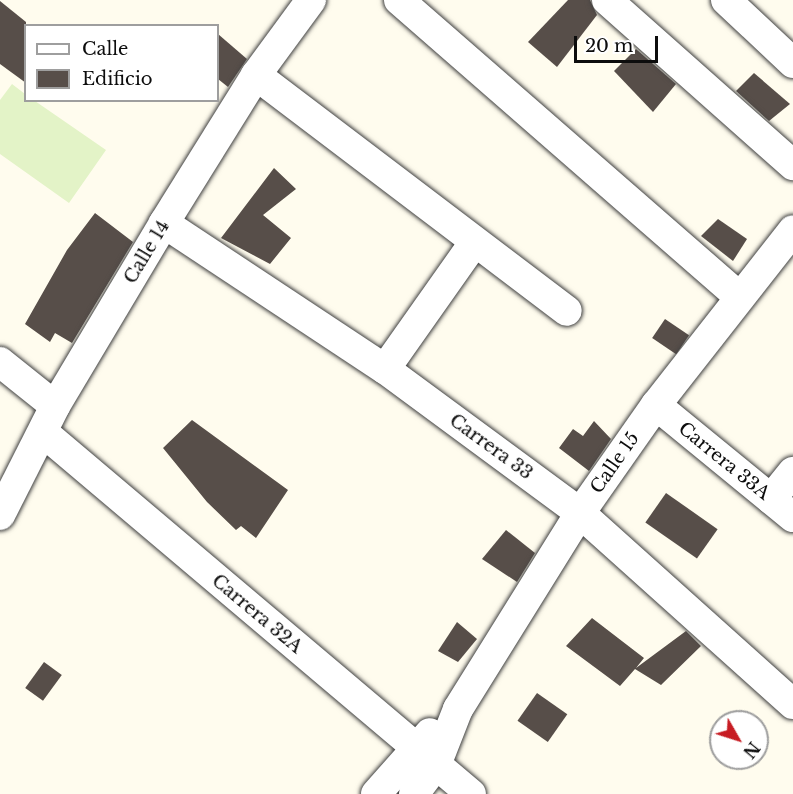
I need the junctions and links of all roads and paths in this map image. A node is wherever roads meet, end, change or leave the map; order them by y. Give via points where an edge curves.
1 (311, 0) edge
2 (399, 0) edge
3 (607, 0) edge
4 (726, 0) edge
5 (793, 63) edge
6 (256, 75) junction
7 (793, 165) edge
8 (164, 223) junction
9 (793, 230) edge
10 (474, 243) junction
11 (739, 297) junction
12 (567, 311) dead end
13 (0, 362) edge
14 (385, 369) junction
15 (656, 405) junction
16 (56, 406) junction
17 (44, 433) junction
18 (793, 472) edge
19 (782, 508) edge
20 (580, 513) junction
21 (0, 514) edge
22 (793, 704) edge
23 (425, 756) junction
24 (469, 793) edge
25 (376, 794) edge
26 (414, 794) edge

1 - 6 street, Calle 14
2 - 11 street
3 - 7 street
4 - 5 street
6 - 8 street, Calle 14
6 - 10 street
8 - 14 street, Carrera 33
8 - 16 street, Calle 14
9 - 11 street, Calle 15
10 - 12 street
10 - 14 street
11 - 15 street, Calle 15
13 - 16 street
14 - 20 street, Carrera 33
15 - 19 street, Carrera 33A
15 - 20 street, Calle 15
16 - 17 street, Calle 14
17 - 21 street, Calle 14
17 - 23 street, Carrera 32A
18 - 19 street
20 - 22 street, Carrera 33
20 - 23 street, Calle 15
23 - 24 street, Carrera 32A
23 - 25 street, Calle 15
23 - 26 street, Calle 15

